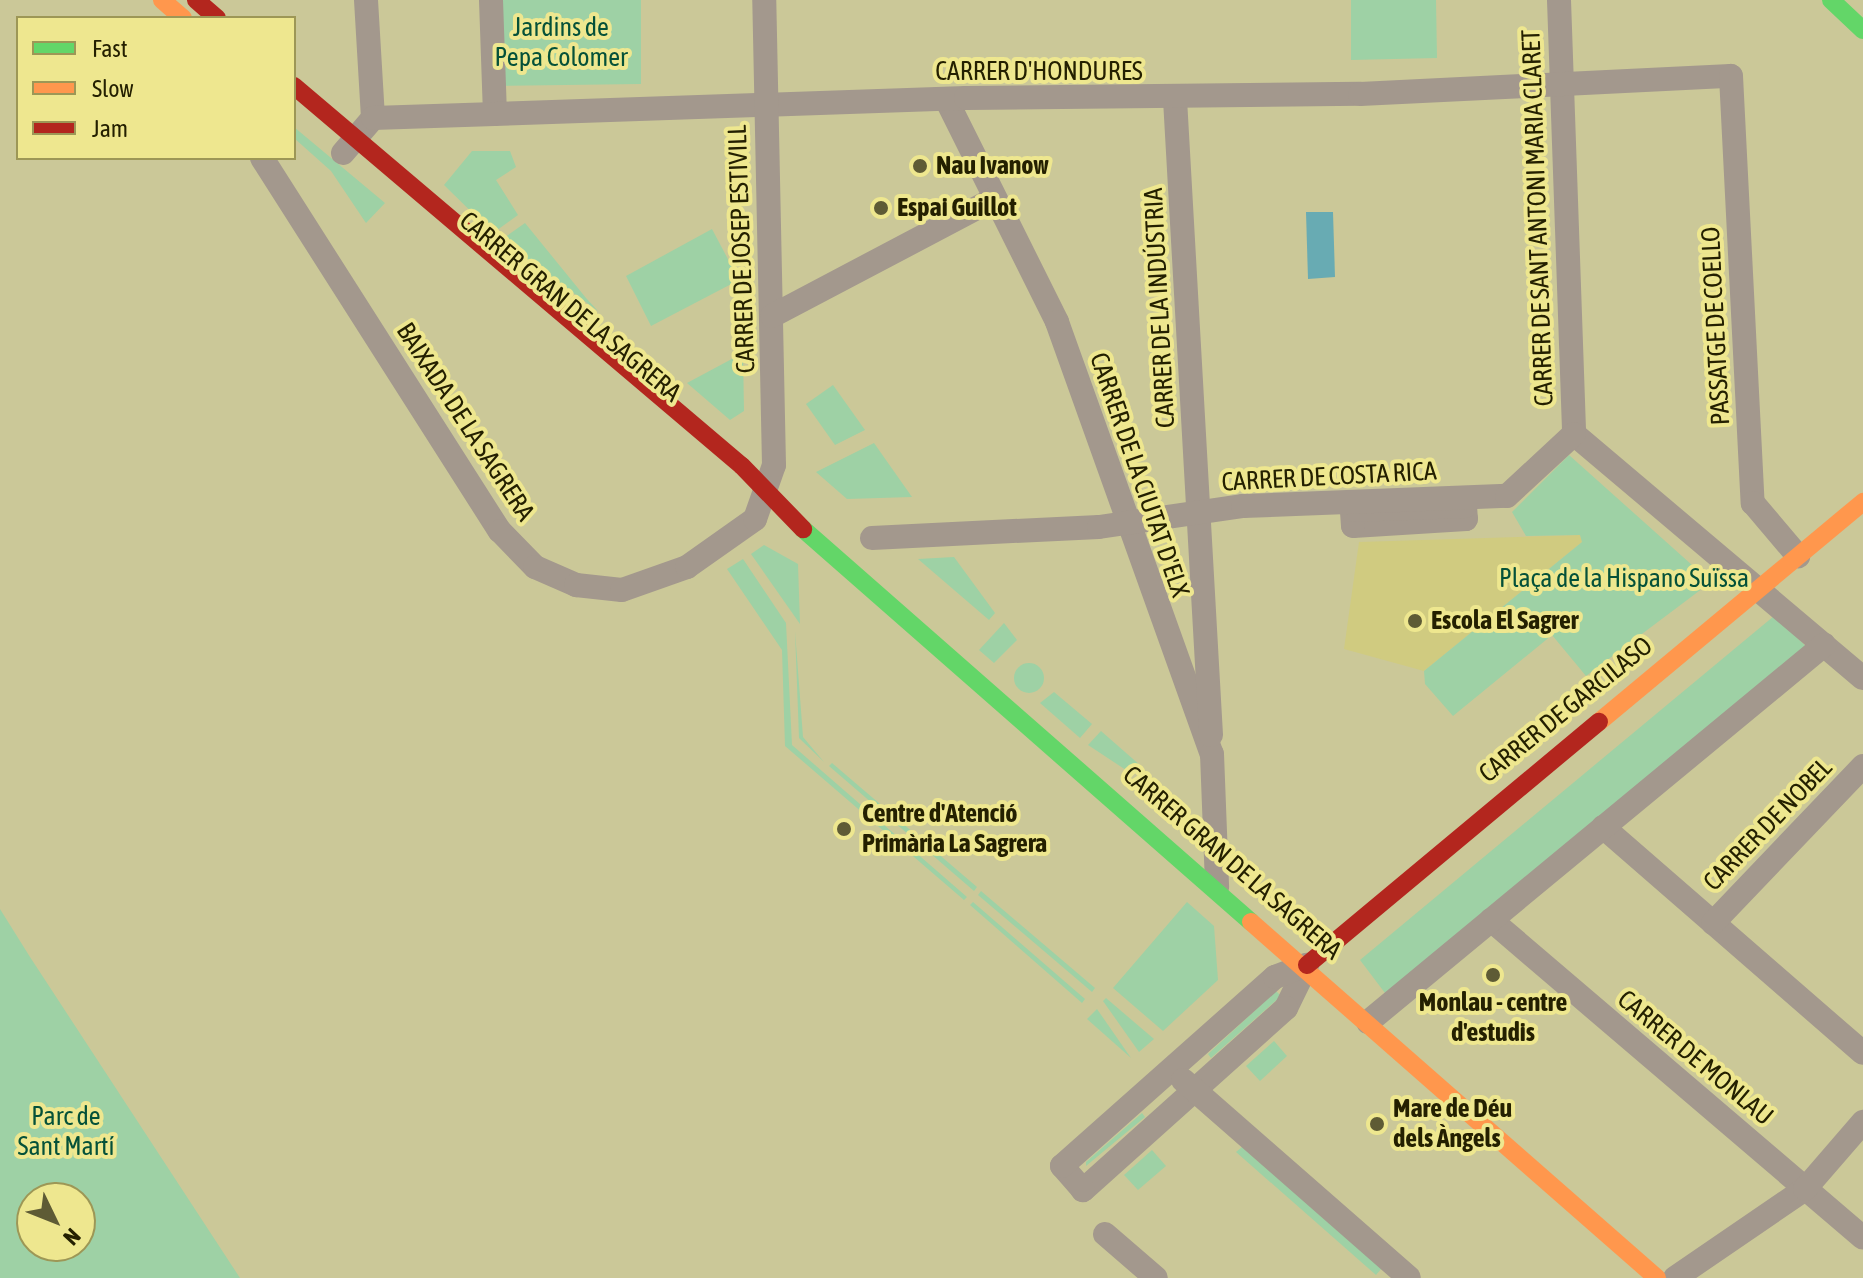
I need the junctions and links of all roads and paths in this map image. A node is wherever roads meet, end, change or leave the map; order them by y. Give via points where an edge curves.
1 (162, 0) edge
2 (196, 0) edge
3 (366, 0) edge
4 (491, 0) edge
5 (764, 0) edge
6 (1559, 0) edge
7 (1831, 0) edge
8 (181, 16) edge
9 (215, 16) edge
10 (1863, 30) edge
11 (1731, 76) joint
12 (1560, 83) junction
13 (296, 88) edge
14 (946, 99) junction
15 (1175, 99) junction
16 (766, 105) junction
17 (296, 113) edge
18 (495, 114) junction
19 (373, 118) junction
20 (350, 145) junction
21 (263, 160) edge
22 (994, 199) junction
23 (772, 316) junction
24 (1574, 434) junction
25 (765, 496) junction
26 (1863, 502) edge
27 (1197, 513) junction
28 (1127, 523) junction
29 (872, 538) dead end
30 (1798, 556) junction
31 (1754, 592) junction
32 (1824, 645) junction
33 (1863, 678) edge
34 (1212, 754) junction
35 (1863, 766) edge
36 (1603, 827) junction
37 (1217, 887) junction
38 (1491, 920) junction
39 (1713, 923) junction
40 (1307, 965) junction
41 (1368, 1022) junction
42 (1863, 1053) edge
43 (1172, 1071) junction
44 (1194, 1091) junction
45 (1863, 1122) edge
46 (1805, 1189) junction
47 (1105, 1234) dead end
48 (1863, 1238) edge
49 (1156, 1278) edge
50 (1409, 1278) edge
51 (1657, 1278) edge
52 (1675, 1278) edge

1 - 8 street
2 - 9 street
3 - 19 street
4 - 18 street
5 - 16 street, CARRER DE JOSEP ESTIVILL
6 - 12 street, CARRER DE SANT ANTONI MARIA CLARET
7 - 10 street
11 - 12 street, CARRER D'HONDURES
11 - 30 street, PASSATGE DE COELLO via 1753,503
12 - 15 street, CARRER D'HONDURES
12 - 24 street, CARRER DE SANT ANTONI MARIA CLARET
13 - 20 street, CARRER GRAN DE LA SAGRERA
14 - 15 street, CARRER D'HONDURES
14 - 16 street, CARRER D'HONDURES
14 - 22 street, CARRER DE LA CIUTAT D'ELX
15 - 27 street, CARRER DE LA INDÚSTRIA
16 - 18 street, CARRER D'HONDURES
16 - 23 street, CARRER DE JOSEP ESTIVILL
17 - 20 street, CARRER GRAN DE LA SAGRERA
18 - 19 street, CARRER D'HONDURES
19 - 20 street
20 - 25 street, CARRER GRAN DE LA SAGRERA via 742,466
21 - 25 street, BAIXADA DE LA SAGRERA via 500,531 535,567 576,585 622,590 698,559 755,519
22 - 23 street
22 - 28 street, CARRER DE LA CIUTAT D'ELX via 1057,322
23 - 25 street, CARRER DE JOSEP ESTIVILL via 774,465
24 - 27 street, CARRER DE COSTA RICA via 1507,496
24 - 31 street, CARRER DE SANT ANTONI MARIA CLARET
25 - 37 street, CARRER GRAN DE LA SAGRERA
26 - 30 street, CARRER DE GARCILASO
27 - 28 street, CARRER DE COSTA RICA
27 - 34 street, CARRER DE LA INDÚSTRIA
28 - 29 street, CARRER DE COSTA RICA
28 - 34 street, CARRER DE LA CIUTAT D'ELX
30 - 31 street, CARRER DE GARCILASO
31 - 32 street, CARRER DE SANT ANTONI MARIA CLARET
31 - 40 street, CARRER DE GARCILASO
32 - 33 street, CARRER DE SANT ANTONI MARIA CLARET
32 - 36 street
34 - 37 street, CARRER DE LA CIUTAT D'ELX
35 - 39 street, CARRER DE NOBEL
36 - 38 street
36 - 39 street
37 - 40 street, CARRER GRAN DE LA SAGRERA
38 - 41 street
38 - 46 street, CARRER DE MONLAU
39 - 42 street
40 - 41 street, CARRER GRAN DE LA SAGRERA
40 - 43 street, CARRER DE GARCILASO via 1275,977
40 - 44 street, CARRER DE GARCILASO via 1294,999
41 - 51 street, CARRER GRAN DE LA SAGRERA
43 - 44 street
43 - 44 street, CARRER DE GARCILASO via 1062,1166 1083,1190
44 - 50 street
45 - 46 street
46 - 48 street, CARRER DE MONLAU
46 - 52 street
47 - 49 street

